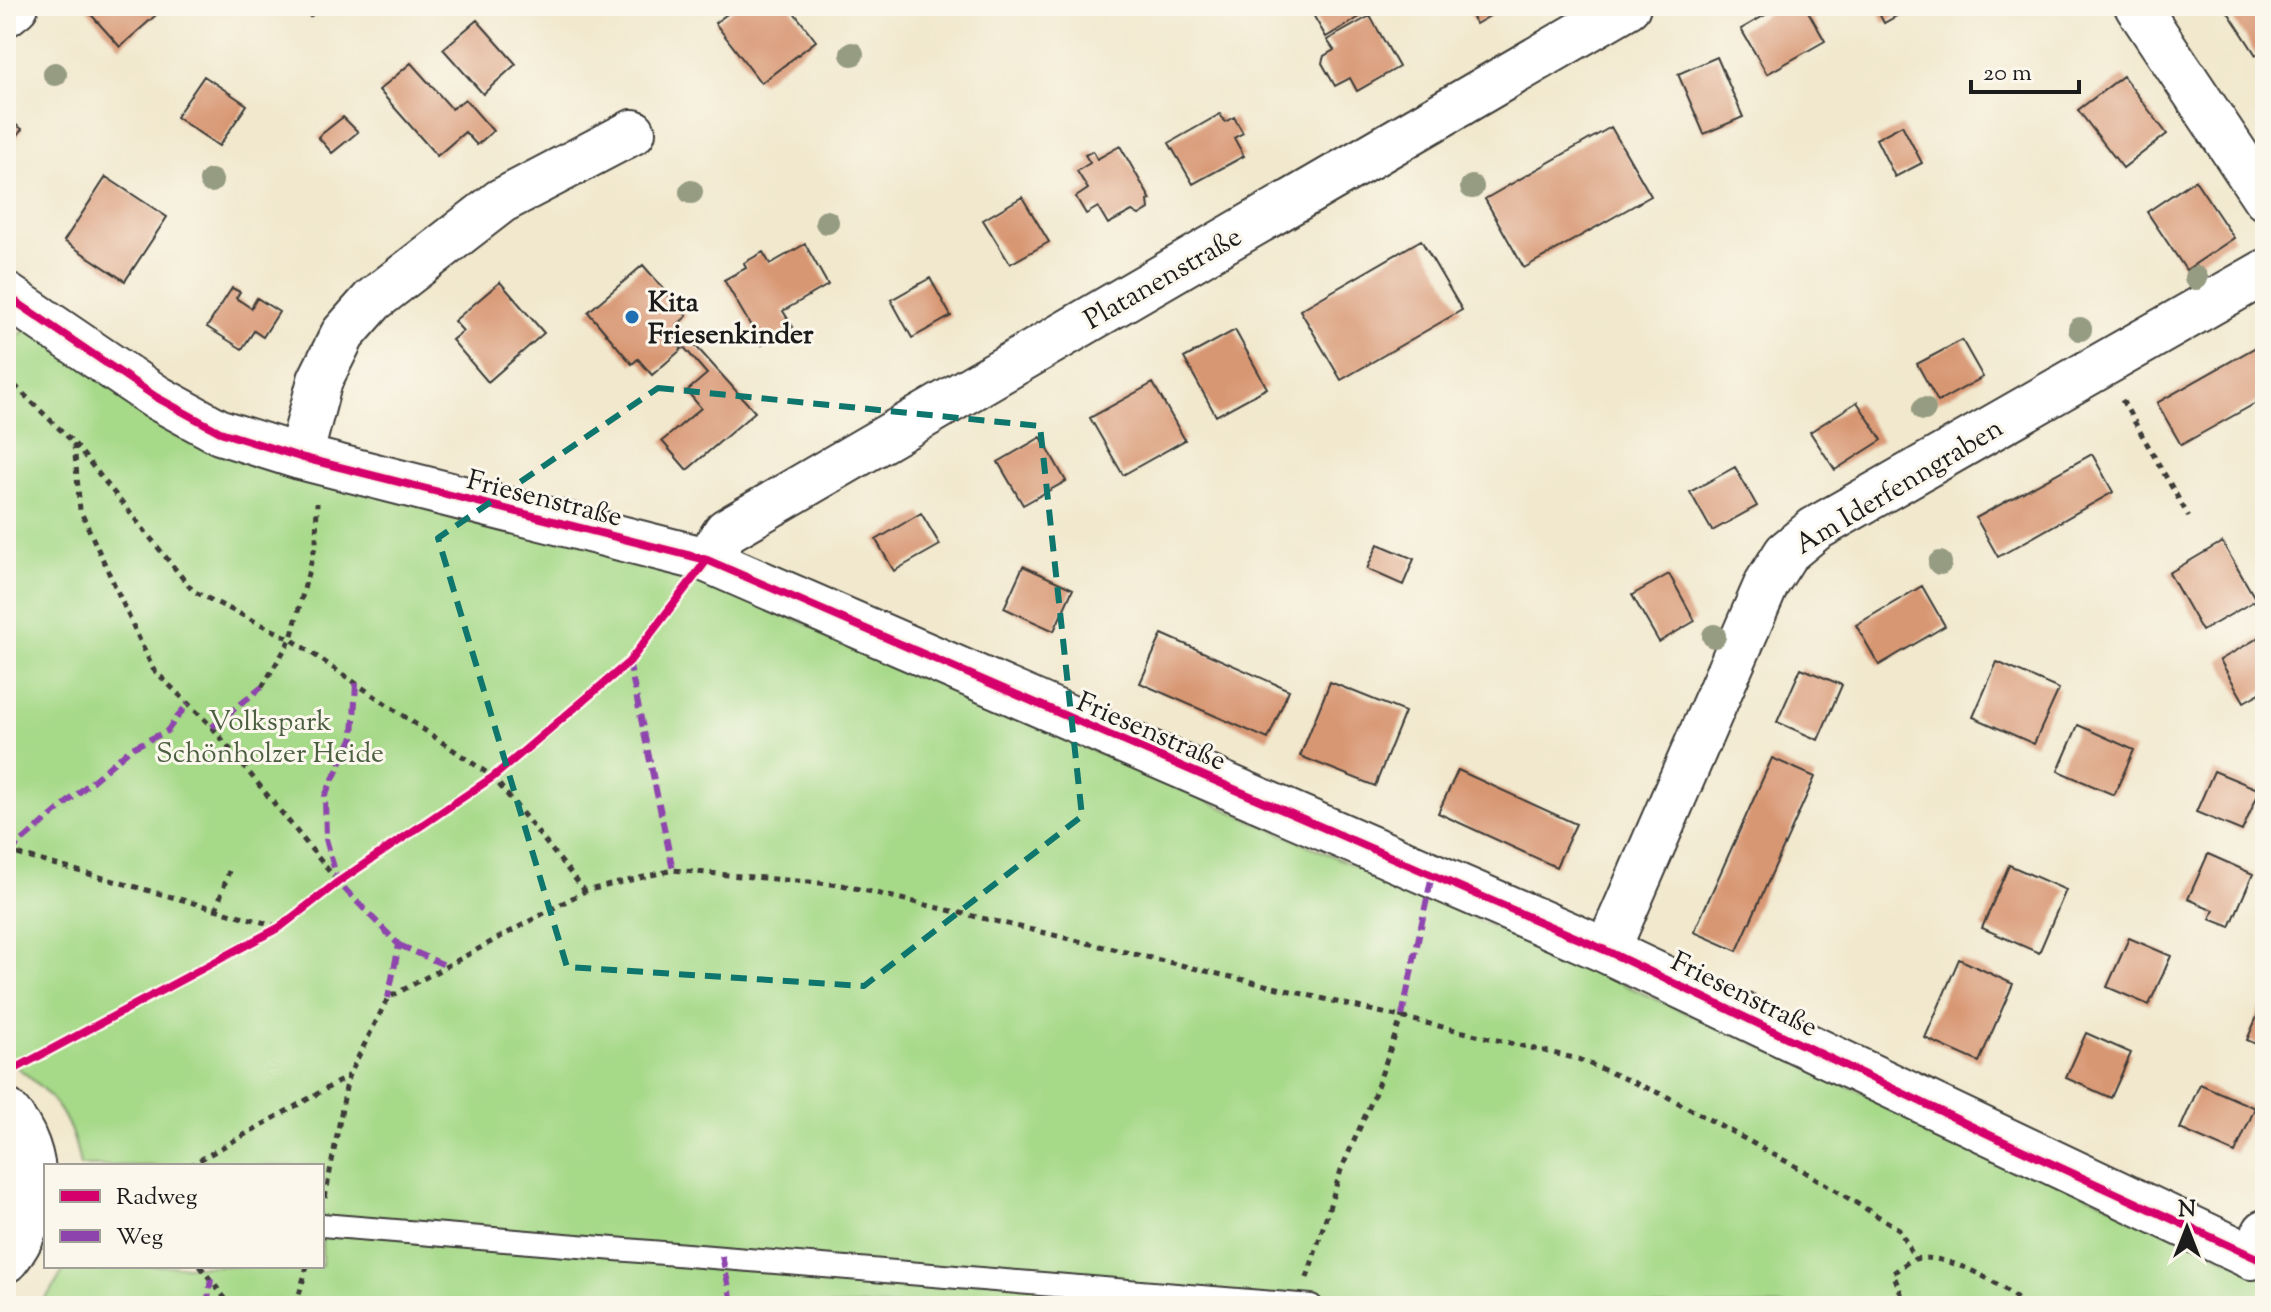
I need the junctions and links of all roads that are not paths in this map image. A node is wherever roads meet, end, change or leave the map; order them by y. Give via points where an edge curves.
1 (16, 6) edge
2 (1628, 6) edge
3 (2137, 6) edge
4 (6, 14) edge
5 (633, 132) dead end
6 (2265, 198) edge
7 (2265, 272) edge
8 (6, 295) edge
9 (309, 460) junction
10 (707, 560) junction
11 (1607, 951) junction
12 (6, 1111) edge
13 (38, 1218) edge
14 (324, 1225) edge
15 (2261, 1250) edge
16 (6, 1260) edge
17 (1299, 1305) edge
18 (1311, 1306) edge

1 - 4 street
2 - 10 street, Platanenstraße via 726,531
3 - 6 street
5 - 9 street via 501,201 373,300 343,334 320,380
7 - 11 street, Am Iderfenngraben via 1815,529 1786,553 1767,583
8 - 9 street, Friesenstraße via 156,397 220,432
9 - 10 street, Friesenstraße
10 - 11 street, Friesenstraße
11 - 15 street, Friesenstraße
12 - 13 street via 30,1151
13 - 16 street
14 - 17 lane
17 - 18 lane

